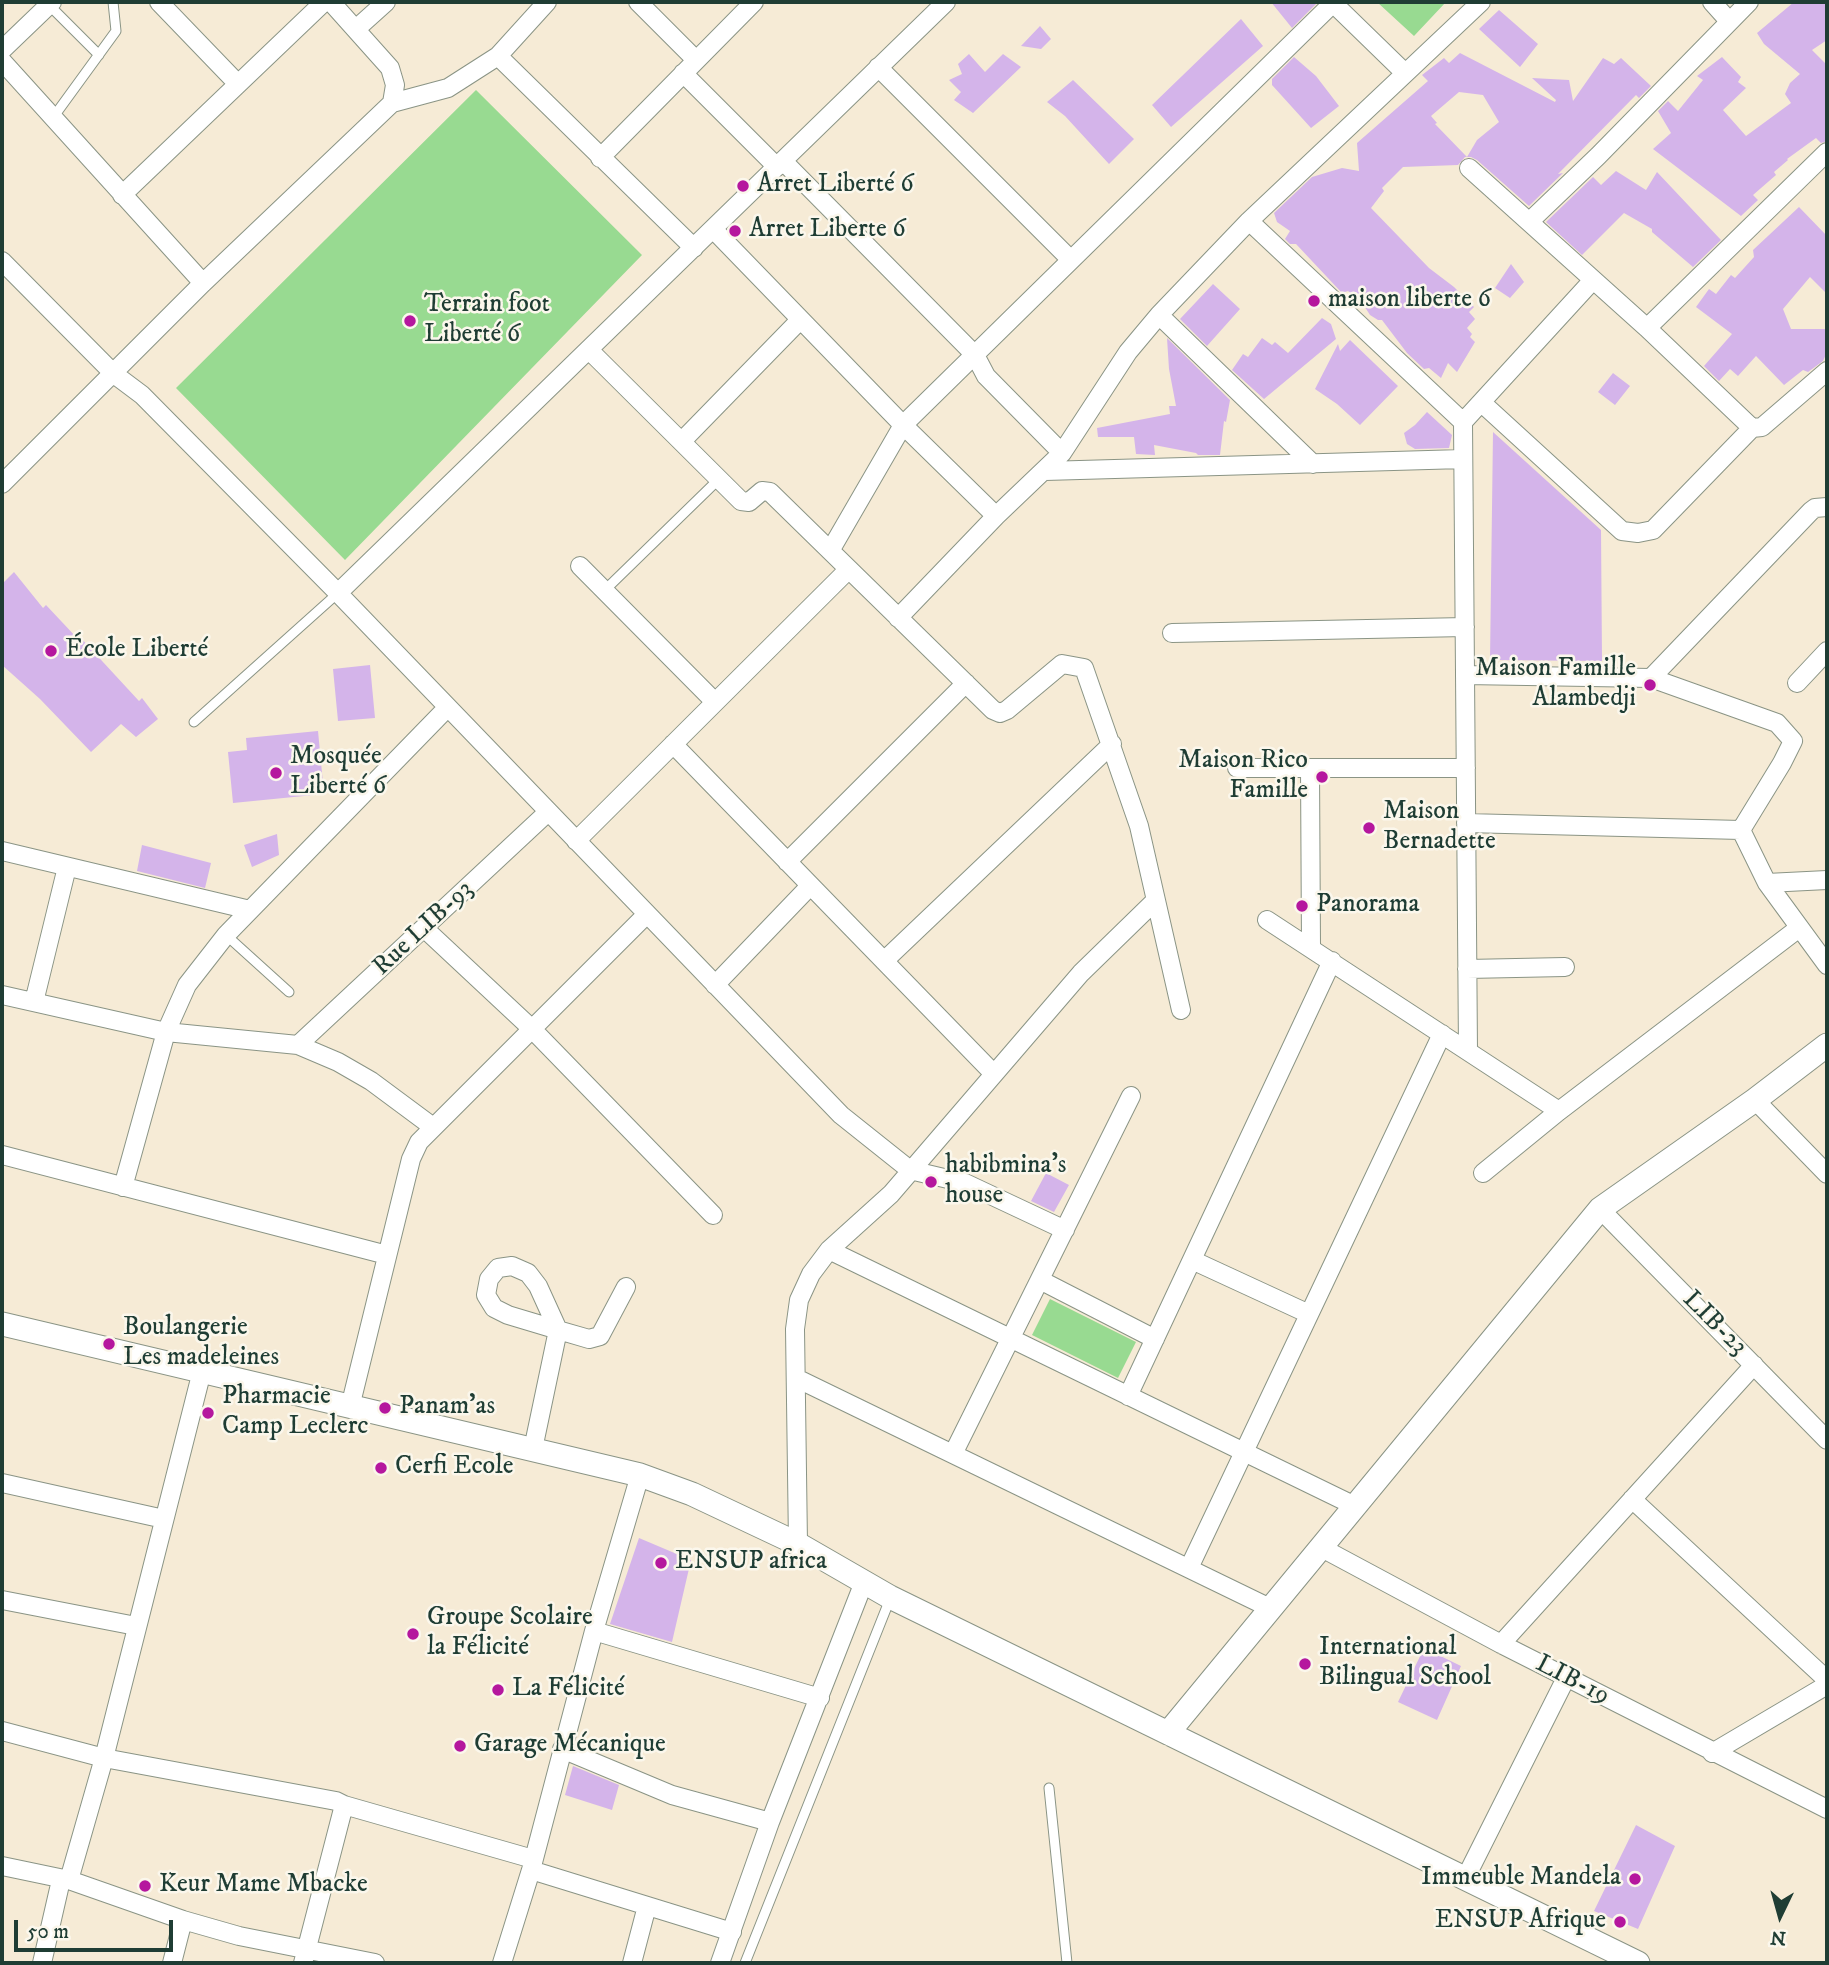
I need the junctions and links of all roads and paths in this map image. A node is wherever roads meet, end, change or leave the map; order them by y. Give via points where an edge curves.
1 (113, 2) edge
2 (159, 2) edge
3 (324, 2) edge
4 (331, 2) edge
5 (386, 2) edge
6 (547, 2) edge
7 (638, 2) edge
8 (754, 2) edge
9 (946, 2) edge
10 (1333, 2) edge
11 (1481, 2) edge
12 (1712, 2) edge
13 (1749, 2) edge
14 (50, 3) edge
15 (1729, 21) junction
16 (356, 29) junction
17 (2, 50) edge
18 (99, 55) junction
19 (498, 56) junction
20 (696, 60) junction
21 (2, 61) edge
22 (878, 67) junction
23 (683, 73) junction
24 (1405, 73) junction
25 (238, 84) junction
26 (392, 103) junction
27 (52, 119) junction
28 (1827, 152) edge
29 (600, 158) junction
30 (780, 164) junction
31 (1469, 168) dead end
32 (122, 195) junction
33 (1249, 221) junction
34 (1529, 222) junction
35 (713, 229) junction
36 (694, 248) junction
37 (1071, 260) junction
38 (4, 268) edge
39 (1594, 280) junction
40 (203, 283) junction
41 (1159, 315) junction
42 (800, 320) junction
43 (1647, 328) junction
44 (589, 349) junction
45 (975, 355) junction
46 (1827, 371) edge
47 (114, 374) junction
48 (1482, 402) junction
49 (1463, 422) junction
50 (903, 425) junction
51 (1752, 428) junction
52 (682, 441) junction
53 (1062, 453) junction
54 (1463, 459) junction
55 (1313, 464) junction
56 (1045, 471) junction
57 (719, 479) junction
58 (2, 484) edge
59 (1827, 507) edge
60 (996, 516) junction
61 (830, 551) junction
62 (580, 566) dead end
63 (848, 570) junction
64 (605, 590) junction
65 (338, 593) junction
66 (898, 618) junction
67 (1465, 627) junction
68 (1172, 633) dead end
69 (1827, 651) edge
70 (1465, 675) junction
71 (1651, 678) junction
72 (966, 683) junction
73 (1797, 683) dead end
74 (715, 702) junction
75 (447, 708) junction
76 (194, 723) dead end
77 (673, 744) junction
78 (1112, 744) junction
79 (1237, 768) dead end
80 (1310, 768) junction
81 (1466, 768) junction
82 (548, 812) junction
83 (1466, 823) junction
84 (1741, 830) junction
85 (576, 841) junction
86 (2, 851) edge
87 (788, 862) junction
88 (67, 867) junction
89 (1827, 880) edge
90 (1768, 883) junction
91 (810, 886) junction
92 (1155, 901) junction
93 (250, 910) junction
94 (647, 914) junction
95 (1267, 920) dead end
96 (1799, 928) junction
97 (425, 929) junction
98 (226, 935) junction
99 (1311, 947) junction
100 (884, 961) junction
101 (1332, 961) junction
102 (1827, 965) edge
103 (1565, 967) dead end
104 (1467, 969) junction
105 (715, 985) junction
106 (289, 992) dead end
107 (2, 995) edge
108 (34, 1002) junction
109 (1181, 1010) dead end
110 (532, 1029) junction
111 (166, 1032) junction
112 (1442, 1034) junction
113 (298, 1045) junction
114 (1827, 1045) edge
115 (1468, 1050) junction
116 (994, 1074) junction
117 (1131, 1096) dead end
118 (1755, 1100) junction
119 (1559, 1111) junction
120 (433, 1127) junction
121 (2, 1155) edge
122 (910, 1170) junction
123 (1483, 1173) dead end
124 (1827, 1174) edge
125 (123, 1187) junction
126 (1600, 1209) junction
127 (713, 1215) dead end
128 (1065, 1230) junction
129 (829, 1250) junction
130 (387, 1255) junction
131 (1192, 1260) junction
132 (1040, 1280) junction
133 (626, 1287) dead end
134 (1309, 1314) junction
135 (2, 1324) edge
136 (1011, 1339) junction
137 (1155, 1339) junction
138 (1754, 1365) junction
139 (202, 1371) junction
140 (796, 1378) junction
141 (1128, 1396) junction
142 (350, 1407) junction
143 (1827, 1440) edge
144 (533, 1449) junction
145 (1244, 1452) junction
146 (953, 1454) junction
147 (640, 1475) junction
148 (2, 1483) edge
149 (1632, 1499) junction
150 (1355, 1506) junction
151 (164, 1519) junction
152 (798, 1545) junction
153 (1320, 1547) junction
154 (1189, 1569) junction
155 (864, 1582) junction
156 (890, 1597) junction
157 (2, 1600) edge
158 (1270, 1608) junction
159 (136, 1626) junction
160 (594, 1631) junction
161 (1501, 1644) junction
162 (1566, 1678) junction
163 (1827, 1680) edge
164 (1827, 1685) edge
165 (820, 1698) junction
166 (2, 1731) edge
167 (1168, 1733) junction
168 (562, 1749) junction
169 (1712, 1753) junction
170 (104, 1758) junction
171 (1049, 1788) dead end
172 (344, 1805) junction
173 (1827, 1809) edge
174 (770, 1822) junction
175 (532, 1865) junction
176 (2, 1866) edge
177 (1465, 1878) junction
178 (65, 1880) junction
179 (647, 1906) junction
180 (183, 1920) junction
181 (732, 1932) junction
182 (306, 1956) edge
183 (42, 1963) edge
184 (172, 1963) edge
185 (375, 1963) edge
186 (502, 1963) edge
187 (632, 1963) edge
188 (720, 1963) edge
189 (744, 1963) edge
190 (1067, 1963) edge
191 (1638, 1963) edge

1 - 18 lane via 116,31
2 - 25 street
3 - 25 street
4 - 16 street
5 - 16 street
6 - 19 street
7 - 20 street
8 - 20 street
9 - 22 street
10 - 24 street
10 - 37 street
11 - 24 street
12 - 15 street
13 - 15 street
14 - 17 street
14 - 18 lane
15 - 34 street
16 - 26 street via 390,68 395,85
18 - 27 lane
19 - 26 street via 448,88
19 - 29 street
20 - 23 street
21 - 27 street
22 - 30 street
22 - 37 street
23 - 29 street
23 - 30 street
24 - 33 street
25 - 32 street
26 - 40 street
27 - 32 street
28 - 43 street
29 - 36 street
30 - 35 street
30 - 45 street
31 - 34 street
32 - 40 street
33 - 41 street
33 - 49 street
34 - 39 street
35 - 36 street
35 - 42 street
36 - 44 street
37 - 45 street
38 - 47 street
39 - 43 street
39 - 48 street
40 - 47 street
41 - 53 street via 1128,352
41 - 55 street
42 - 50 street
42 - 52 street
43 - 51 street
44 - 52 street
44 - 65 street
45 - 50 street
45 - 53 street via 986,376
46 - 51 street via 1762,427
47 - 58 street
47 - 65 street via 142,395
48 - 49 street
48 - 51 street via 1622,531 1637,533 1653,530
49 - 54 street
50 - 60 street
50 - 61 street
52 - 57 street
53 - 56 street
54 - 55 street
54 - 67 street
55 - 56 street
56 - 60 street
57 - 61 street via 745,503 762,491 770,492
57 - 64 lane
59 - 71 street via 1811,511
60 - 66 street
61 - 63 street
62 - 64 street
63 - 66 street
63 - 74 street
64 - 74 street
65 - 75 street
65 - 76 lane
66 - 72 street
67 - 68 street
67 - 70 street
69 - 73 street
70 - 71 street
70 - 81 street
71 - 84 street via 1777,723 1793,741
72 - 78 street via 999,713 1062,664 1084,668
72 - 87 street
74 - 77 street
75 - 82 street
75 - 93 street
77 - 85 street
77 - 87 street
78 - 92 street via 1139,826
78 - 100 street
79 - 80 street
80 - 81 street
80 - 99 street
81 - 83 street
82 - 85 street
82 - 97 street, Rue LIB-93
83 - 84 street
83 - 104 street
84 - 90 street
85 - 94 street
86 - 88 street
87 - 91 street
88 - 93 street
88 - 108 street
89 - 90 street
90 - 96 street
91 - 100 street
91 - 105 street
92 - 109 street
92 - 116 street via 1081,973
93 - 98 street
94 - 105 street
94 - 110 street
95 - 99 street
96 - 102 street
96 - 119 street
97 - 110 street
97 - 113 street, Rue LIB-93
98 - 106 lane
98 - 111 street via 187,985
99 - 101 street
100 - 116 street
101 - 112 street
101 - 131 street
103 - 104 street
104 - 115 street
105 - 122 street via 841,1115
107 - 108 street
108 - 111 street
110 - 120 street
110 - 127 street
111 - 113 street
111 - 125 street
112 - 115 street
112 - 134 street
113 - 120 street via 371,1081
114 - 118 street
115 - 119 street
116 - 122 street
117 - 128 street
118 - 124 street
118 - 126 street
119 - 123 street
120 - 130 street via 411,1160
121 - 125 street
122 - 128 street via 965,1183
122 - 129 street via 891,1194
125 - 130 street
126 - 138 street, LIB-23
126 - 150 street
128 - 132 street
129 - 136 street
129 - 140 street via 799,1300
130 - 142 street
131 - 134 street
131 - 137 street
132 - 136 street
132 - 137 street
133 - 144 street via 600,1336 589,1339 558,1330
134 - 145 street
135 - 139 street
136 - 141 street
136 - 146 street
137 - 141 street
138 - 143 street, LIB-23
138 - 149 street
139 - 142 street
139 - 151 street
140 - 146 street
140 - 152 street
141 - 145 street
142 - 144 street
144 - 147 street
145 - 150 street
145 - 154 street
146 - 154 street
147 - 152 street via 692,1494
147 - 160 street
148 - 151 street
149 - 161 street
149 - 163 street
150 - 153 street
151 - 159 street
152 - 155 street
153 - 158 street
153 - 161 street, LIB-19
154 - 158 street
155 - 156 street
155 - 165 street
156 - 167 street
156 - 189 lane
157 - 159 street
158 - 167 street
159 - 170 street
160 - 165 street
160 - 168 street
161 - 162 street, LIB-19
162 - 169 street, LIB-19
162 - 177 street
164 - 169 street
165 - 174 street
166 - 170 street
167 - 177 street
168 - 174 street via 672,1795
168 - 175 street
169 - 173 street, LIB-19
170 - 172 street
170 - 178 street
171 - 190 lane
172 - 175 street
172 - 182 street
174 - 181 street
175 - 179 street
175 - 186 street
176 - 178 street
177 - 191 street
178 - 180 street
178 - 183 street
179 - 181 street
179 - 187 street
180 - 182 street
180 - 184 street
181 - 188 street
182 - 185 street

